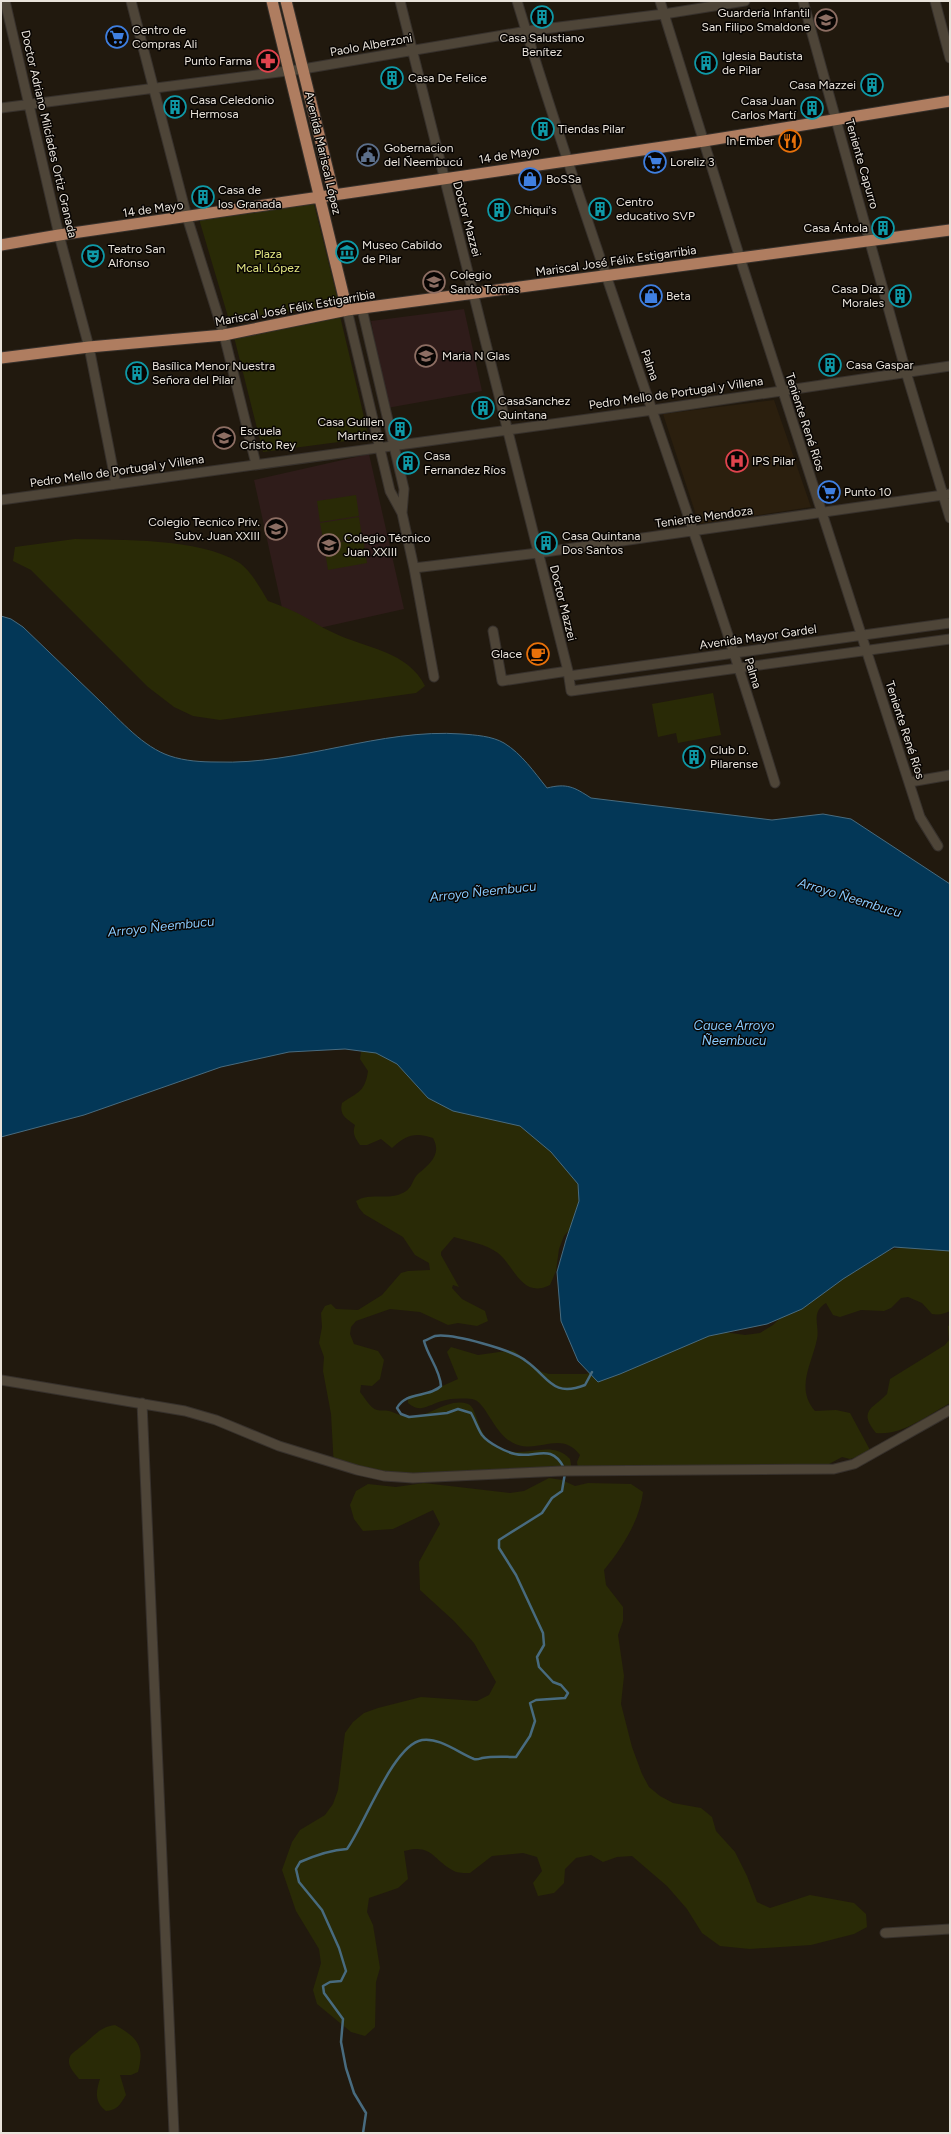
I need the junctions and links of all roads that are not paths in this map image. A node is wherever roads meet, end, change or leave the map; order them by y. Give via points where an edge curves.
1 (5, 1) edge
2 (131, 1) edge
3 (272, 1) edge
4 (286, 1) edge
5 (400, 1) edge
6 (517, 1) edge
7 (660, 1) edge
8 (745, 1) edge
9 (803, 1) edge
10 (935, 1) edge
11 (664, 14) junction
12 (526, 31) junction
13 (412, 50) junction
14 (950, 58) edge
15 (303, 70) junction
16 (290, 71) junction
17 (153, 89) junction
18 (950, 101) edge
19 (30, 104) junction
20 (1, 108) edge
21 (837, 119) junction
22 (704, 141) junction
23 (568, 160) junction
24 (444, 178) junction
25 (334, 196) junction
26 (320, 198) junction
27 (187, 217) junction
28 (950, 230) edge
29 (59, 235) junction
30 (871, 241) junction
31 (1, 245) edge
32 (740, 258) junction
33 (607, 275) junction
34 (474, 294) junction
35 (362, 308) junction
36 (347, 310) junction
37 (224, 335) junction
38 (88, 346) junction
39 (1, 358) edge
40 (950, 366) edge
41 (906, 372) junction
42 (782, 390) junction
43 (653, 410) junction
44 (506, 429) junction
45 (392, 444) junction
46 (379, 446) junction
47 (256, 464) junction
48 (116, 484) junction
49 (947, 494) edge
50 (1, 500) edge
51 (402, 512) junction
52 (822, 512) junction
53 (950, 518) edge
54 (693, 530) junction
55 (538, 553) junction
56 (414, 568) junction
57 (950, 623) edge
58 (493, 631) dead end
59 (861, 635) junction
60 (950, 639) edge
61 (866, 650) junction
62 (734, 653) junction
63 (739, 667) junction
64 (568, 674) junction
65 (434, 678) dead end
66 (950, 775) edge
67 (910, 782) junction
68 (775, 784) dead end
69 (938, 846) dead end
70 (1, 1380) edge
71 (142, 1403) junction
72 (950, 1410) edge
73 (950, 1930) edge
74 (885, 1933) dead end
75 (174, 2133) edge

1 - 19 street, Doctor Adriano Milcíades Ortiz Granada
2 - 17 street
3 - 16 main road, Avenida Mariscal López
4 - 15 main road, Avenida Mariscal López
5 - 13 street, Doctor Mazzei
6 - 12 street, Palma
7 - 11 street, Teniente René Ríos
8 - 11 street, Paolo Alberzoni
9 - 21 street, Teniente Capurro
10 - 14 street
11 - 12 street, Paolo Alberzoni
11 - 22 street, Teniente René Ríos
12 - 13 street, Paolo Alberzoni
12 - 23 street, Palma
13 - 15 street, Paolo Alberzoni
13 - 24 street, Doctor Mazzei
15 - 16 street, Paolo Alberzoni
15 - 25 main road, Avenida Mariscal López
16 - 17 street, Paolo Alberzoni
16 - 26 main road, Avenida Mariscal López
17 - 19 street, Paolo Alberzoni
17 - 27 street
18 - 21 main road, 14 de Mayo
19 - 20 street, Paolo Alberzoni
19 - 29 street, Doctor Adriano Milcíades Ortiz Granada
21 - 22 main road, 14 de Mayo
21 - 30 street, Teniente Capurro
22 - 23 main road, 14 de Mayo
22 - 32 street, Teniente René Ríos
23 - 24 main road, 14 de Mayo
23 - 33 street, Palma
24 - 25 main road, 14 de Mayo
24 - 34 street, Doctor Mazzei
25 - 26 main road, 14 de Mayo
26 - 27 main road, 14 de Mayo
26 - 36 main road, Avenida Mariscal López
27 - 29 main road, 14 de Mayo
27 - 37 street
28 - 30 main road, Mariscal José Félix Estigarribia
29 - 31 main road, 14 de Mayo
29 - 38 street, Doctor Adriano Milcíades Ortiz Granada
30 - 32 main road, Mariscal José Félix Estigarribia
30 - 41 street, Teniente Capurro
32 - 33 main road, Mariscal José Félix Estigarribia
32 - 42 street, Teniente René Ríos
33 - 34 main road, Mariscal José Félix Estigarribia
33 - 43 street, Palma
34 - 35 main road, Mariscal José Félix Estigarribia
34 - 44 street, Doctor Mazzei
35 - 36 main road, Mariscal José Félix Estigarribia
35 - 45 street
36 - 37 main road, Mariscal José Félix Estigarribia
36 - 46 street
37 - 38 main road, Mariscal José Félix Estigarribia
37 - 47 street
38 - 39 main road, Mariscal José Félix Estigarribia
38 - 48 street, Doctor Adriano Milcíades Ortiz Granada
40 - 41 street, Pedro Mello de Portugal y Villena
41 - 42 street, Pedro Mello de Portugal y Villena
41 - 49 street, Teniente Capurro
42 - 43 street, Pedro Mello de Portugal y Villena
42 - 52 street, Teniente René Ríos
43 - 44 street, Pedro Mello de Portugal y Villena
43 - 54 street, Palma
44 - 45 street, Pedro Mello de Portugal y Villena
44 - 55 street, Doctor Mazzei
45 - 46 street, Pedro Mello de Portugal y Villena
45 - 51 street via 404,489
46 - 47 street, Pedro Mello de Portugal y Villena
46 - 51 street via 390,491
47 - 48 street, Pedro Mello de Portugal y Villena
48 - 50 street, Pedro Mello de Portugal y Villena
49 - 52 street, Teniente Mendoza
49 - 53 street, Teniente Capurro
51 - 56 street
52 - 54 street, Teniente Mendoza
52 - 59 street, Teniente René Ríos
54 - 55 street, Teniente Mendoza
54 - 62 street, Palma
55 - 56 street, Teniente Mendoza
55 - 64 street, Doctor Mazzei
56 - 65 street
57 - 59 street, Avenida Mayor Gardel
58 - 64 street, Avenida Mayor Gardel via 502,681
59 - 61 street, Teniente René Ríos
59 - 62 street, Avenida Mayor Gardel
60 - 61 street
61 - 63 street
61 - 67 street, Teniente René Ríos
62 - 63 street, Palma
62 - 64 street, Avenida Mayor Gardel
63 - 64 street, Doctor Mazzei via 571,691
63 - 68 street, Palma
66 - 67 street
67 - 69 street, Teniente René Ríos via 920,817
70 - 71 street
71 - 72 street via 216,1420 279,1446 357,1470 384,1476 413,1478 562,1471 834,1469 854,1464
71 - 75 street
73 - 74 street

